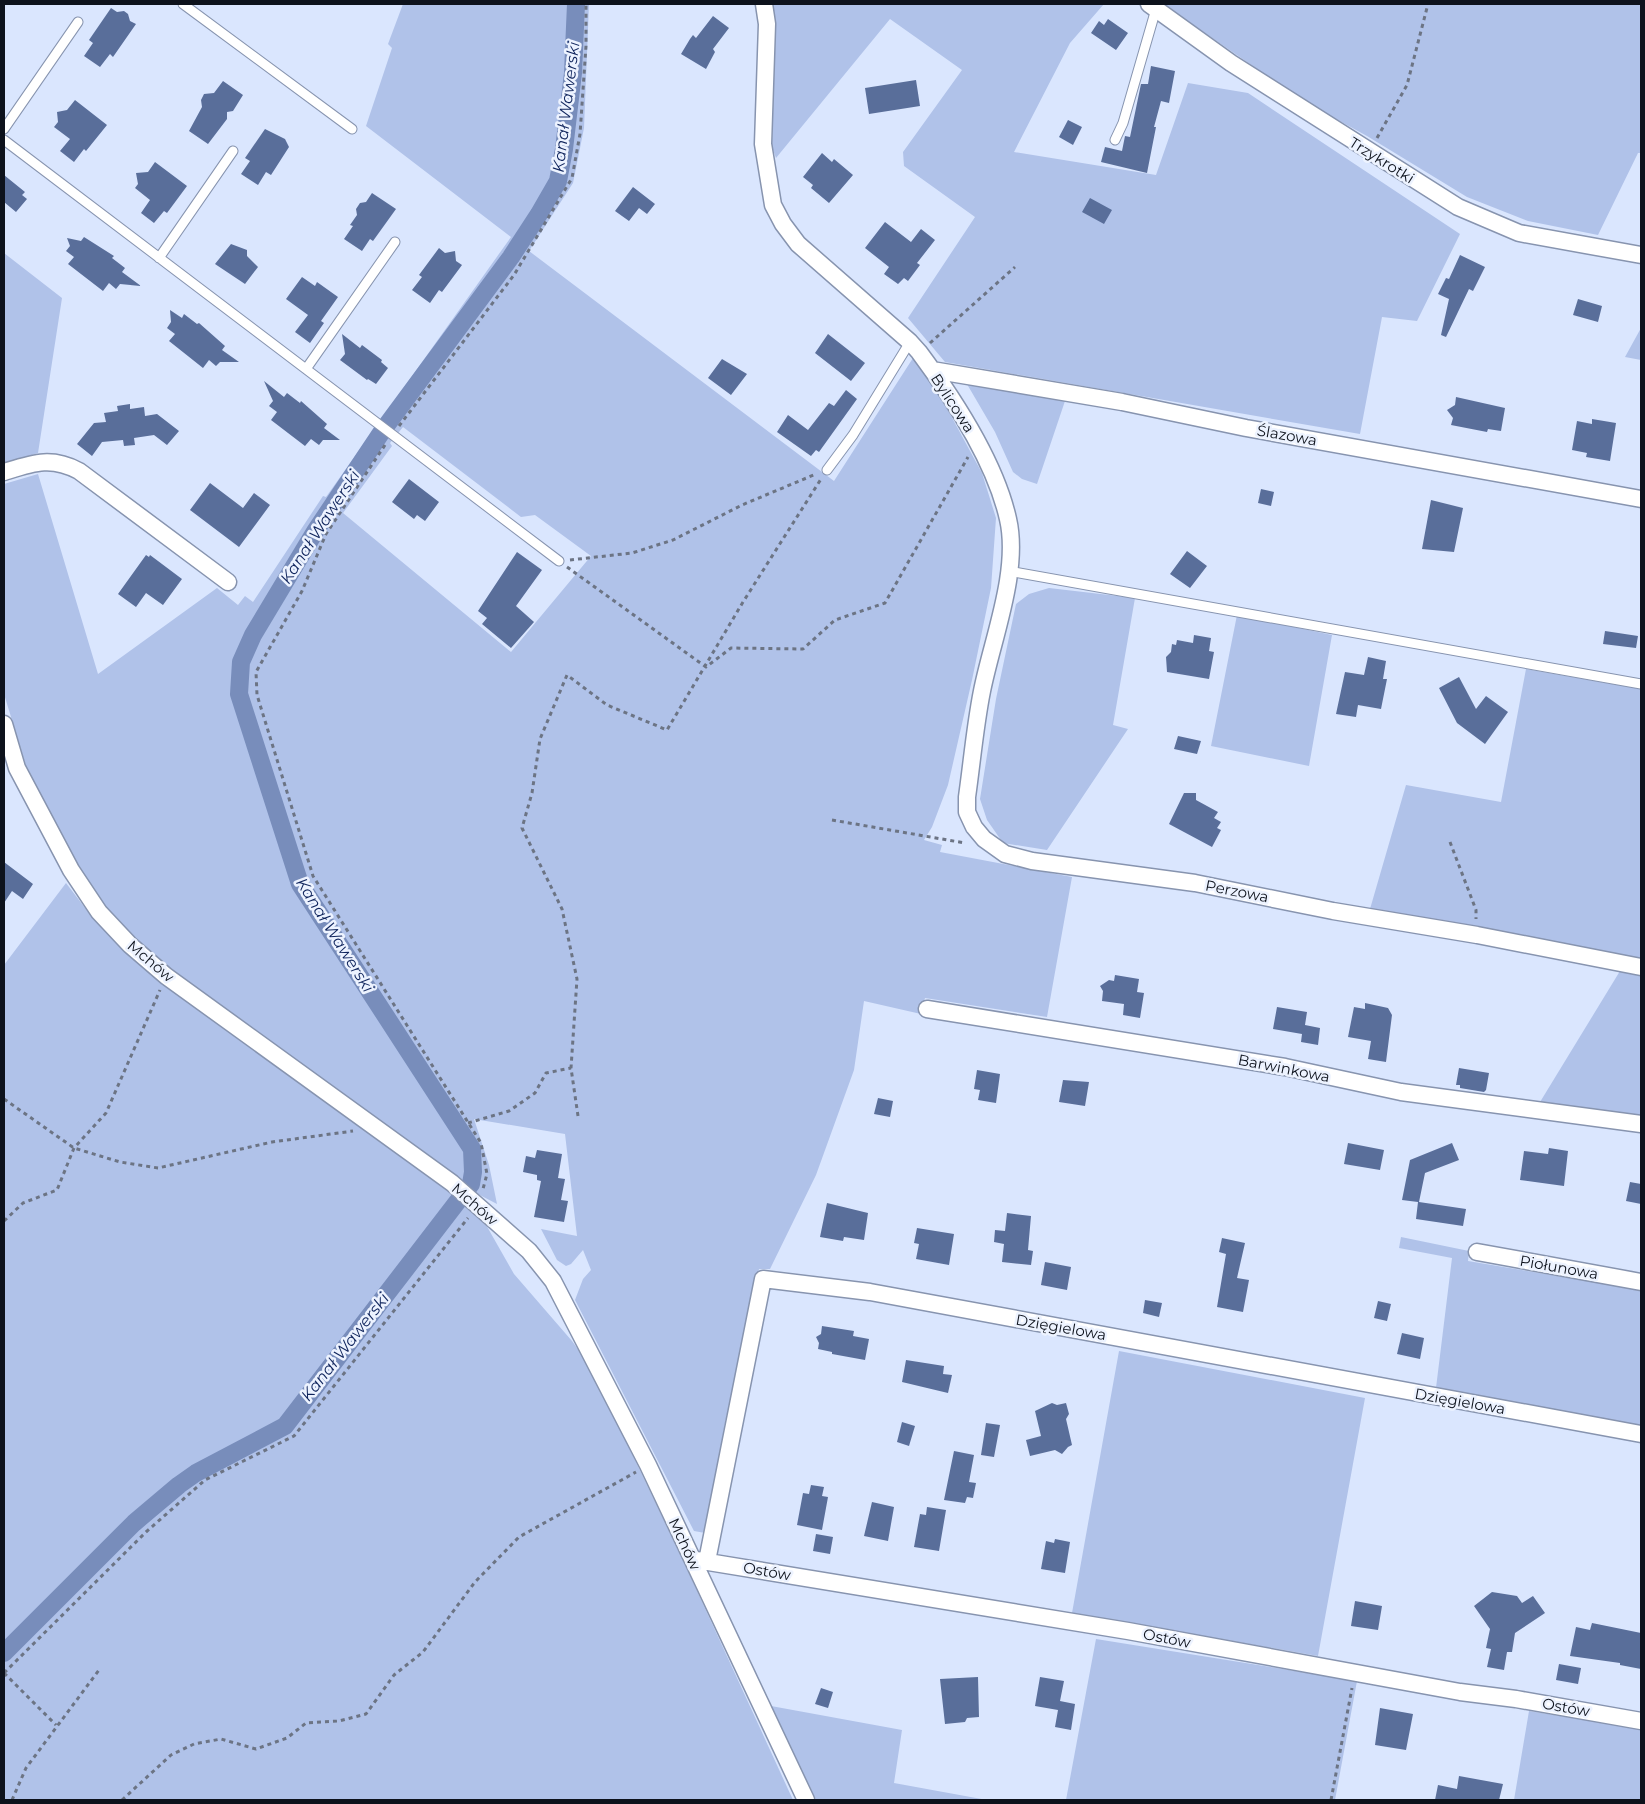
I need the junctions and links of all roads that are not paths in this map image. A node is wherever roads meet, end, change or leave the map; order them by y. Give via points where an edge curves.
1 (183, 4) edge
2 (764, 4) edge
3 (1152, 6) edge
4 (78, 22) dead end
5 (4, 129) edge
6 (352, 129) dead end
7 (4, 140) edge
8 (1115, 140) dead end
9 (233, 151) dead end
10 (395, 242) dead end
11 (1641, 255) edge
12 (158, 258) junction
13 (915, 347) junction
14 (306, 370) junction
15 (932, 370) junction
16 (827, 470) road end
17 (4, 472) edge
18 (1641, 499) edge
19 (559, 560) road end
20 (1008, 571) junction
21 (228, 582) dead end
22 (1641, 684) edge
23 (4, 724) edge
24 (994, 848) joint
25 (1641, 967) edge
26 (927, 1010) dead end
27 (1641, 1124) edge
28 (1477, 1252) dead end
29 (1641, 1282) edge
30 (1641, 1434) edge
31 (699, 1560) junction
32 (1641, 1721) edge
33 (806, 1800) edge

1 - 6 lane
2 - 13 street, Bylicowa via 767,24 763,144 773,205 798,244
3 - 8 lane via 1123,123
3 - 11 street, Trzykrotki via 1231,64 1458,207 1519,233
4 - 5 lane
7 - 12 lane
9 - 12 lane
10 - 14 lane
12 - 14 lane
13 - 15 street, Bylicowa
13 - 16 lane
14 - 19 lane
15 - 18 street, Ślazowa via 1122,402 1246,428
15 - 20 street, Bylicowa via 977,440 1008,520
17 - 21 street via 45,462 64,463
20 - 22 lane
20 - 24 street, Bylicowa via 982,692 967,797 967,812 974,827
23 - 31 street, Mchów via 12,768 71,870 99,912 130,945 166,976 452,1183 529,1251 553,1281
24 - 25 street, Perzowa via 1032,861 1195,883
26 - 27 street, Barwinkowa via 1285,1067 1401,1092
28 - 29 street, Piołunowa
30 - 31 street, Dzięgielowa via 870,1292 763,1279
31 - 32 street, Ostów
31 - 33 street, Mchów

